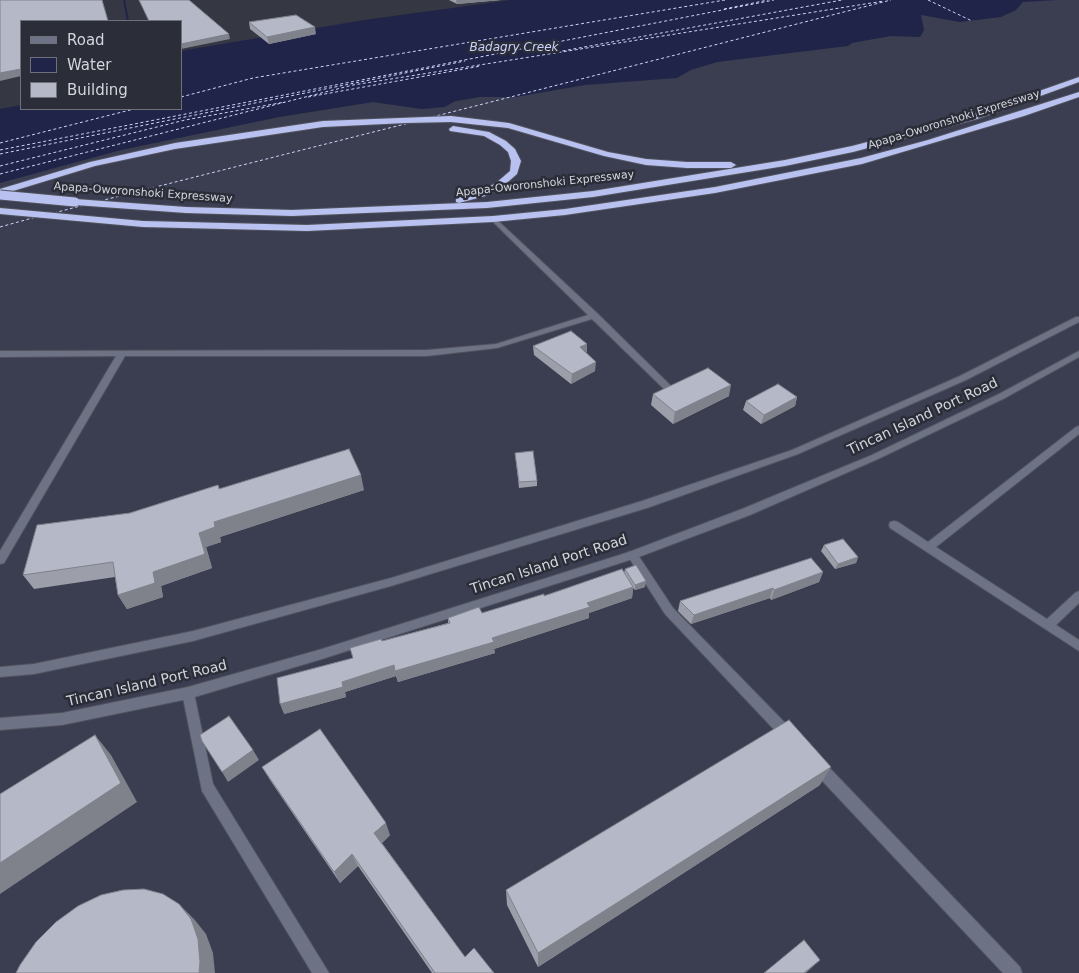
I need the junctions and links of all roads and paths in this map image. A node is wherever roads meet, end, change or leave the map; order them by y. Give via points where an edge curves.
1 (1079, 79) edge
2 (1079, 94) edge
3 (1074, 105) dead end
4 (1021, 114) junction
5 (785, 163) junction
6 (0, 193) edge
7 (0, 200) edge
8 (431, 208) junction
9 (0, 210) edge
10 (493, 219) junction
11 (595, 316) junction
12 (1079, 318) edge
13 (0, 354) edge
14 (122, 354) junction
15 (1079, 354) edge
16 (668, 388) edge
17 (1079, 429) edge
18 (894, 525) dead end
19 (928, 547) junction
20 (632, 555) junction
21 (0, 560) edge
22 (1079, 596) edge
23 (1048, 626) junction
24 (1079, 646) edge
25 (0, 672) edge
26 (188, 693) junction
27 (0, 724) edge
28 (795, 743) edge
29 (809, 757) edge
30 (321, 973) edge
31 (1014, 973) edge

1 - 5 highway, Apapa-Oworonshoki Expressway via 974,117 854,149
2 - 4 highway, Apapa-Oworonshoki Expressway
3 - 4 highway
4 - 10 highway, Apapa-Oworonshoki Expressway via 931,142 791,176 646,201
5 - 6 highway via 719,166 646,162 509,126 451,119 405,120 323,124 175,146 93,164
5 - 8 highway, Apapa-Oworonshoki Expressway via 593,194
6 - 8 highway, Apapa-Oworonshoki Expressway, bridge via 75,202 259,213
7 - 8 highway via 93,172 165,155 305,133 436,127 486,134 512,152 516,161 514,172 499,185 482,194
9 - 10 highway, Apapa-Oworonshoki Expressway via 58,218 211,227 297,228
10 - 11 street
11 - 14 street via 497,346 427,353
11 - 16 street
12 - 25 street, Tincan Island Port Road via 963,378 795,452 646,504 391,582 194,636 34,669
13 - 14 street
14 - 21 street
15 - 20 street, Tincan Island Port Road via 1002,396 875,457 746,512
17 - 19 street
18 - 19 street
19 - 23 street
20 - 26 street, Tincan Island Port Road via 322,654
20 - 28 street via 669,611
22 - 23 street
23 - 24 street
26 - 27 street, Tincan Island Port Road via 62,719
26 - 30 street via 207,786
29 - 31 street

